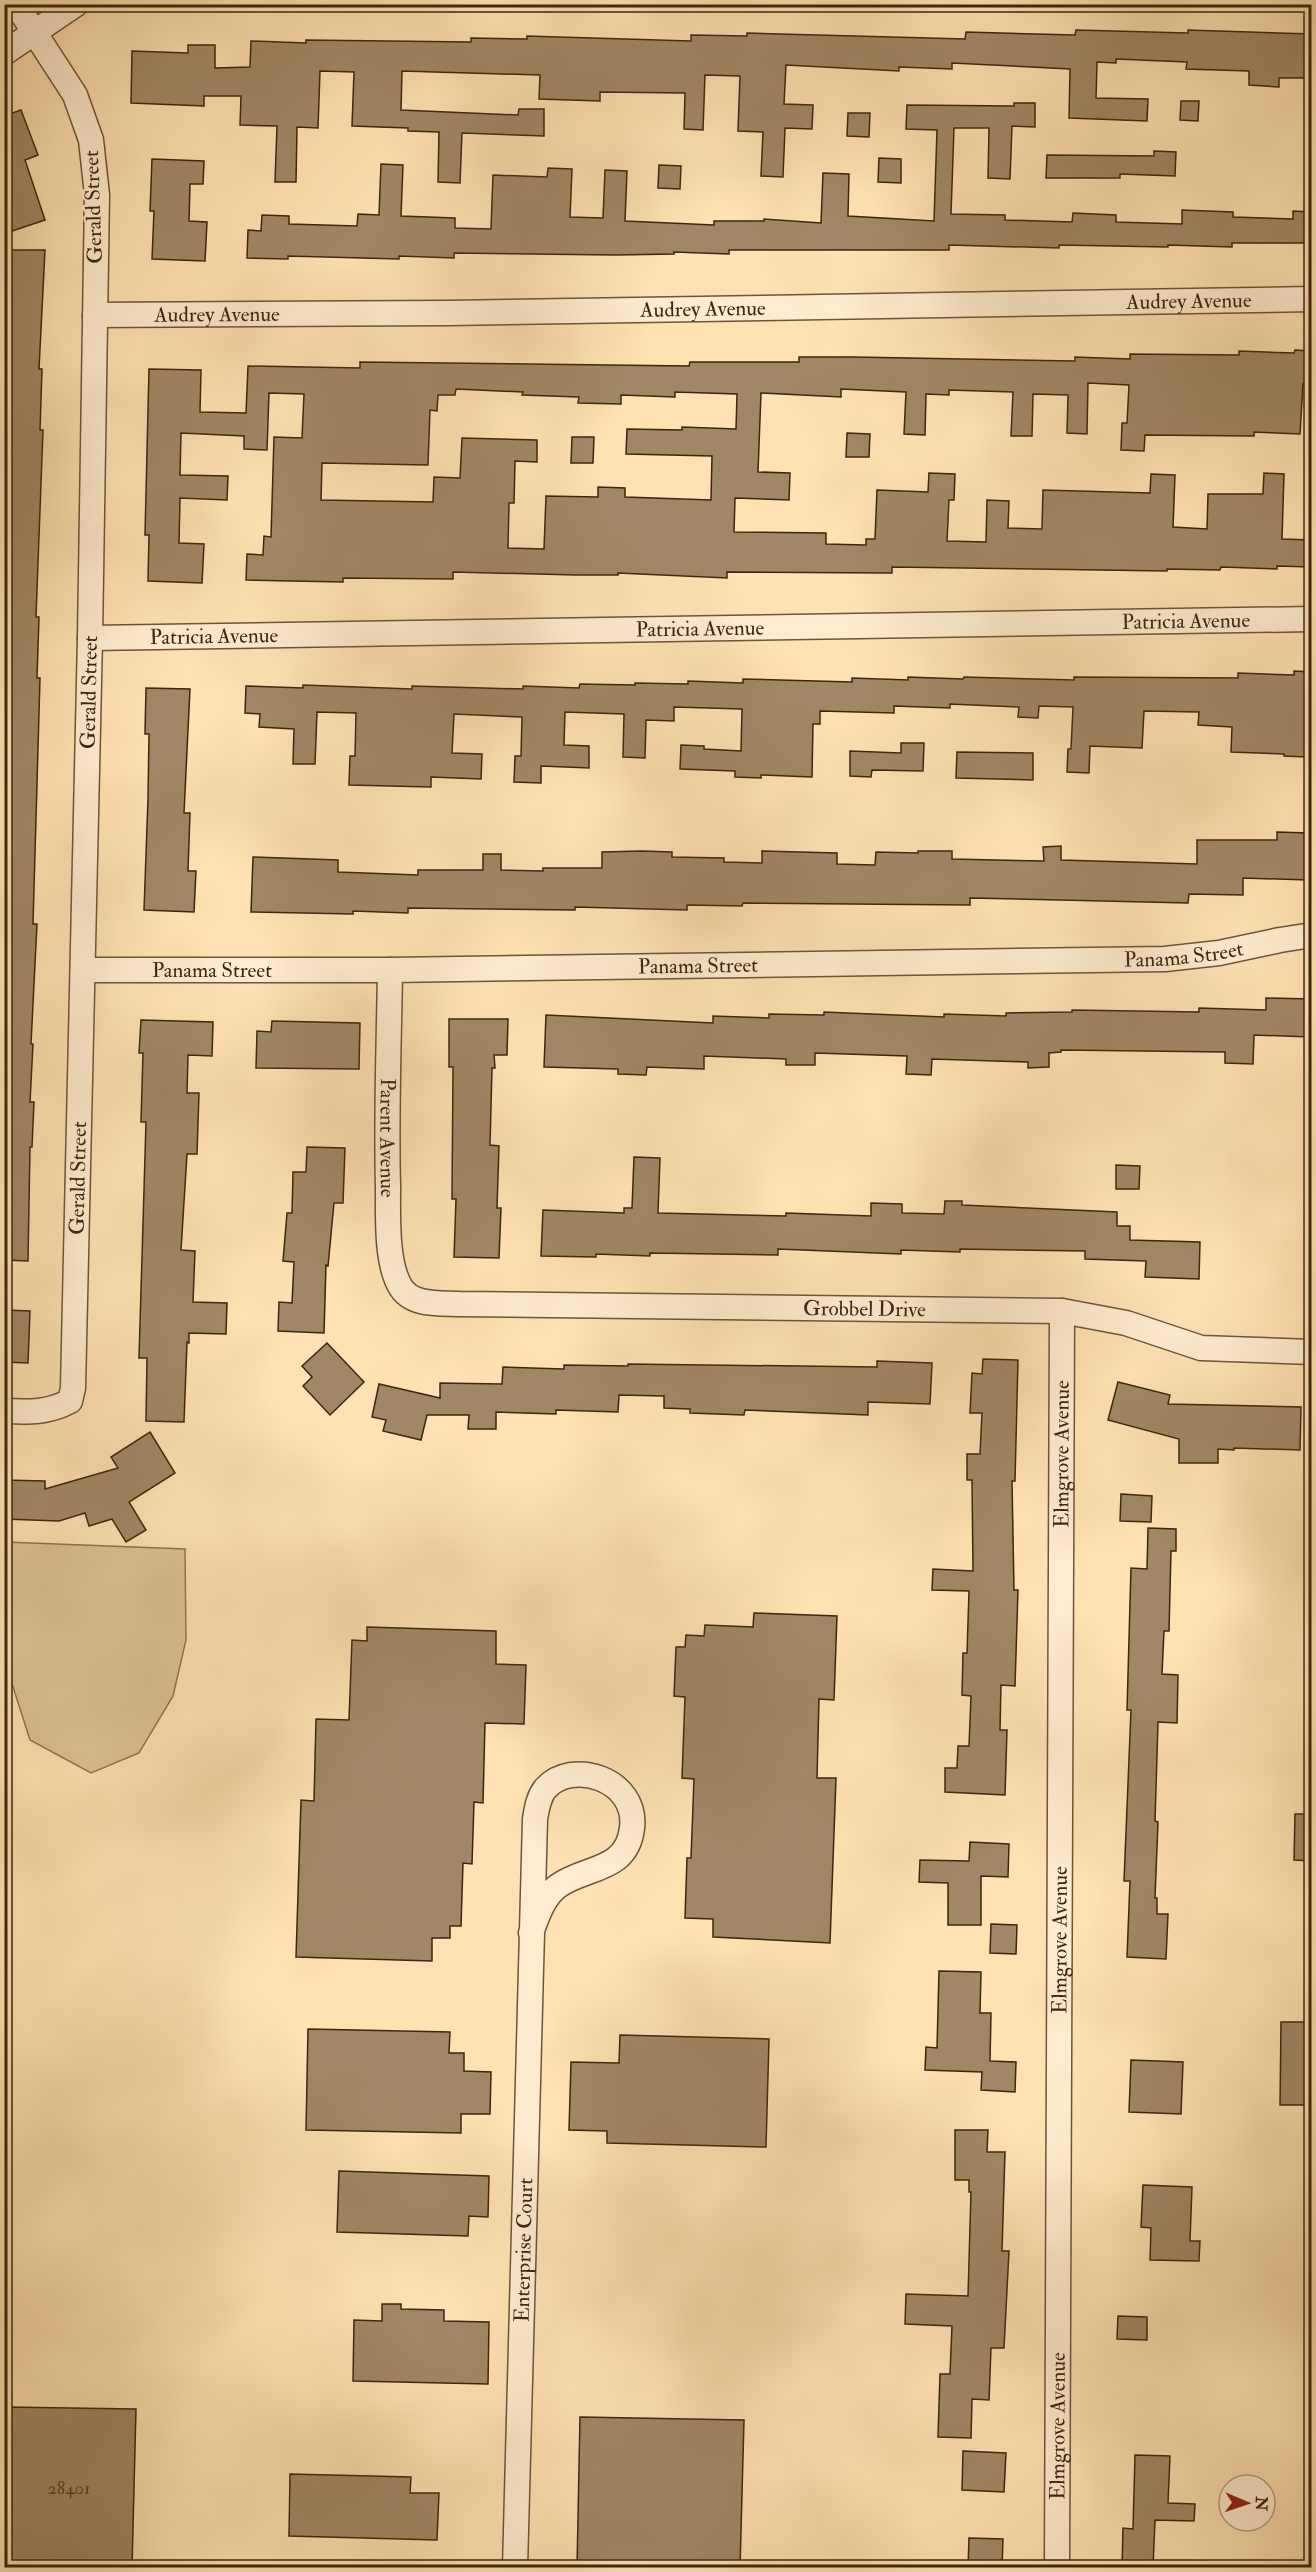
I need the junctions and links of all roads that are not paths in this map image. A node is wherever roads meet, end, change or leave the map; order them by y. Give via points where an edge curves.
1 (16, 4) edge
2 (76, 4) edge
3 (37, 33) junction
4 (4, 53) edge
5 (1311, 299) edge
6 (95, 315) junction
7 (1311, 619) edge
8 (90, 638) junction
9 (1311, 935) edge
10 (83, 970) junction
11 (390, 970) junction
12 (411, 1299) joint
13 (1062, 1311) junction
14 (1311, 1352) edge
15 (4, 1411) edge
16 (531, 1933) junction
17 (515, 2568) edge
18 (1057, 2568) edge

1 - 3 street, Gerald Street
2 - 3 street
3 - 4 street
3 - 6 street, Gerald Street via 75,95 91,140 97,195
5 - 6 street, Audrey Avenue via 483,313
6 - 8 street, Gerald Street
7 - 8 street, Patricia Avenue
8 - 10 street, Gerald Street
9 - 11 street, Panama Street via 1165,959
10 - 11 street, Panama Street
10 - 15 street, Gerald Street via 73,1388 70,1401 57,1408
11 - 12 street, Parent Avenue via 388,1209 395,1274
12 - 13 street, Grobbel Drive via 459,1304
13 - 14 street, Grobbel Drive via 1126,1323 1201,1348
13 - 18 street, Elmgrove Avenue
16 - 16 street, Enterprise Court via 550,1893 606,1865 624,1851 633,1817 627,1797 612,1783 590,1776 570,1776 551,1783 538,1802
16 - 17 street, Enterprise Court

